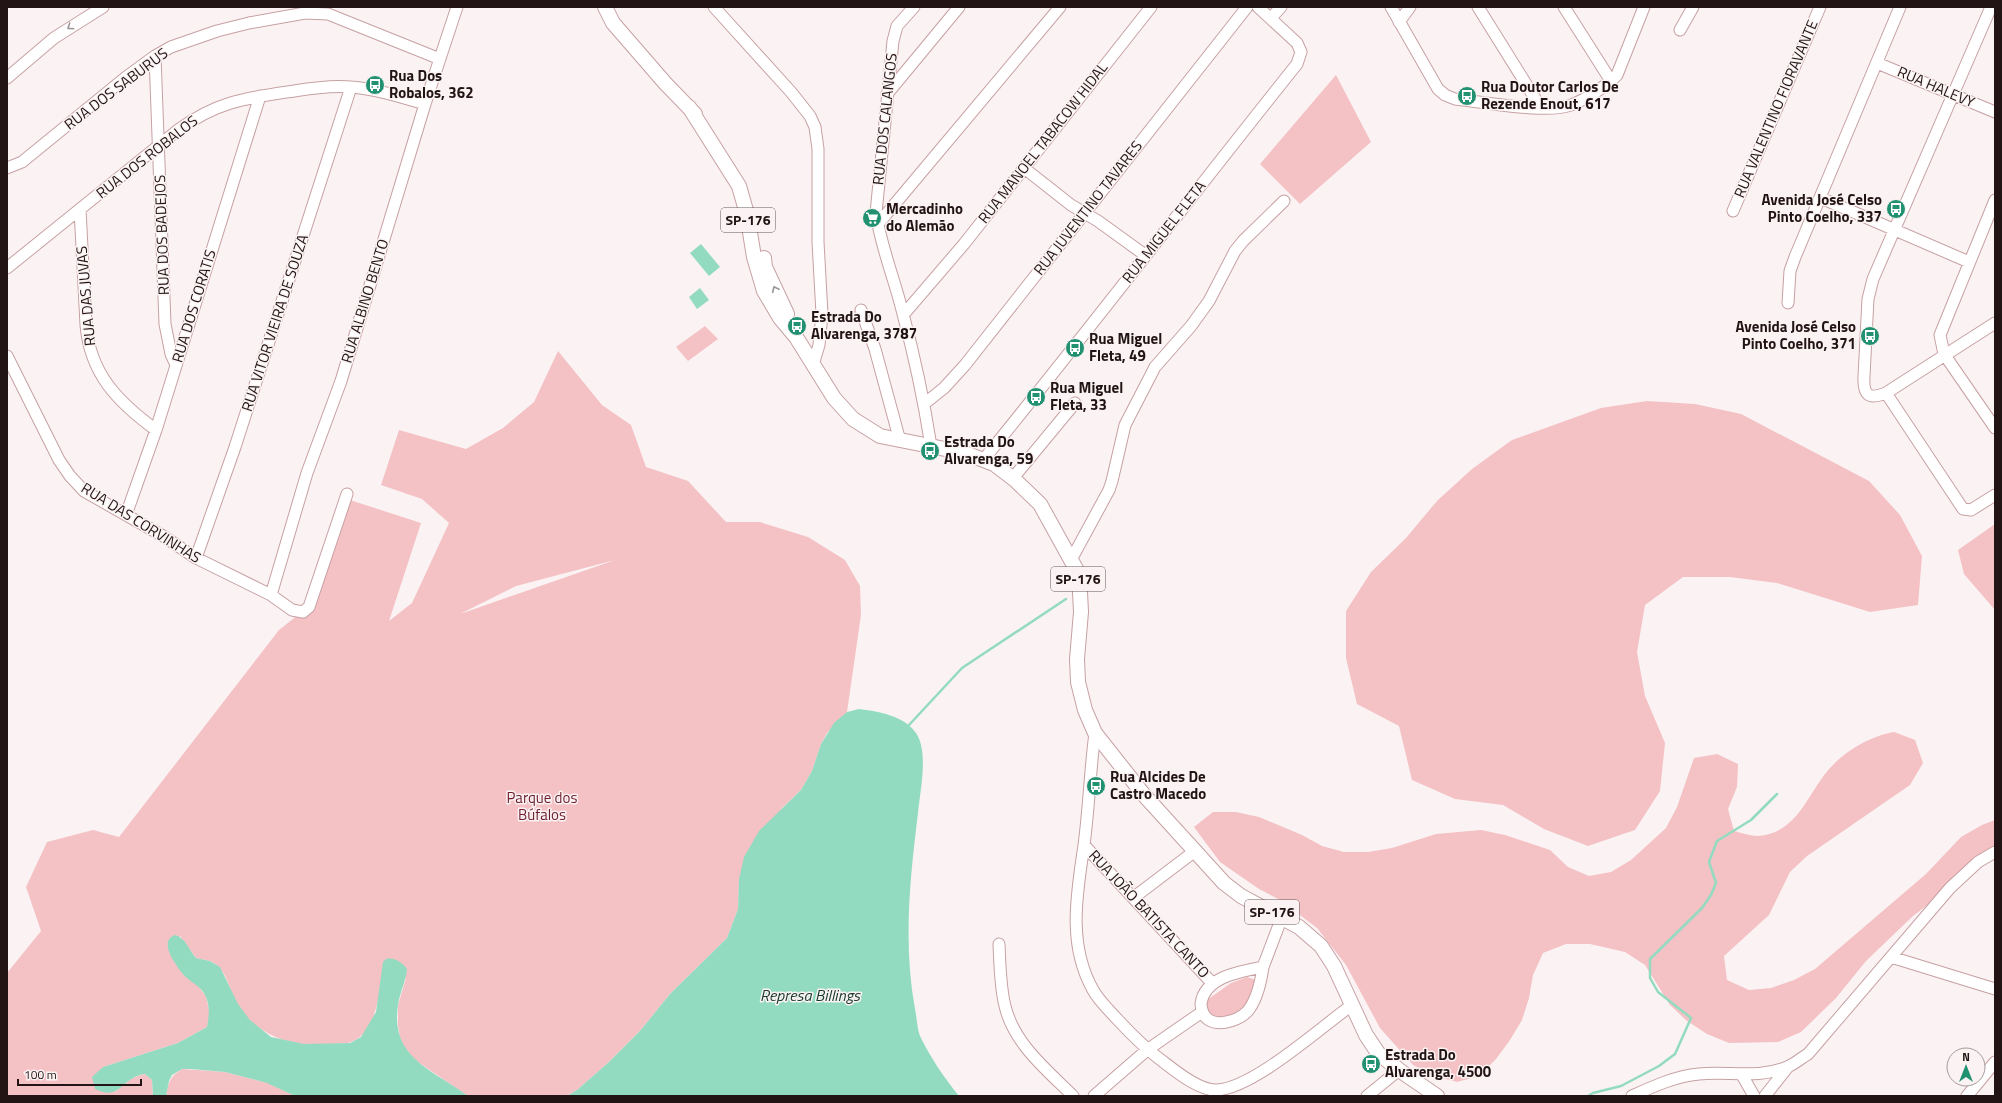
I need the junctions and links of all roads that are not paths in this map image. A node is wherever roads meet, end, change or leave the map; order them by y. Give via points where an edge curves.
1 (103, 7) edge
2 (457, 7) edge
3 (605, 7) edge
4 (714, 7) edge
5 (914, 7) edge
6 (959, 7) edge
7 (1060, 7) edge
8 (1151, 7) edge
9 (1247, 7) edge
10 (1258, 7) edge
11 (1281, 7) edge
12 (1391, 7) edge
13 (1410, 7) edge
14 (1478, 7) edge
15 (1564, 7) edge
16 (1644, 7) edge
17 (1693, 7) edge
18 (1820, 7) edge
19 (1900, 7) edge
20 (1991, 7) edge
21 (1271, 18) junction
22 (1399, 22) junction
23 (1680, 30) dead end
24 (155, 56) junction
25 (440, 59) junction
26 (1877, 63) junction
27 (7, 78) edge
28 (1611, 81) junction
29 (351, 87) junction
30 (887, 94) junction
31 (1954, 94) junction
32 (260, 96) junction
33 (425, 104) junction
34 (1541, 108) junction
35 (1995, 112) edge
36 (159, 144) junction
37 (7, 168) edge
38 (1024, 168) junction
39 (1820, 198) junction
40 (1995, 200) edge
41 (1284, 201) dead end
42 (80, 209) junction
43 (1733, 211) dead end
44 (1084, 213) junction
45 (878, 224) junction
46 (1893, 231) junction
47 (1145, 255) junction
48 (1969, 262) junction
49 (7, 268) edge
50 (1788, 302) dead end
51 (861, 310) dead end
52 (904, 314) junction
53 (1995, 323) edge
54 (1944, 354) junction
55 (7, 356) edge
56 (813, 364) junction
57 (176, 365) junction
58 (1886, 393) junction
59 (1075, 403) dead end
60 (924, 404) junction
61 (1995, 428) edge
62 (156, 430) junction
63 (900, 441) junction
64 (931, 446) junction
65 (984, 459) junction
66 (1013, 478) junction
67 (347, 494) dead end
68 (1995, 495) edge
69 (126, 515) junction
70 (196, 558) junction
71 (1071, 560) junction
72 (271, 595) junction
73 (1095, 733) junction
74 (1084, 844) junction
75 (1195, 851) junction
76 (1995, 852) edge
77 (1133, 898) junction
78 (1282, 917) junction
79 (999, 944) dead end
80 (1891, 957) junction
81 (1263, 967) junction
82 (1213, 984) junction
83 (1995, 989) edge
84 (1352, 1005) junction
85 (1202, 1012) junction
86 (1147, 1050) junction
87 (1995, 1062) edge
88 (1787, 1068) junction
89 (1399, 1070) junction
90 (1742, 1075) junction
91 (1217, 1093) edge
92 (1073, 1096) edge
93 (1094, 1096) edge
94 (1367, 1096) edge
95 (1437, 1096) edge
96 (1632, 1096) edge
97 (1754, 1096) edge
98 (1765, 1096) edge
99 (1967, 1096) edge

1 -> 27 street via 54,38
2 - 25 street, RUA ALBINO BENTO
3 - 56 main road, SP-176 via 613,23 689,107 740,186 754,257 764,291 777,315 796,337
4 - 56 street via 791,92 810,116 815,127 818,149 818,242 822,314
5 - 30 street, RUA DOS CALANGOS via 895,32
6 - 30 street
7 - 45 street
8 - 38 street, RUA MANOEL TABACOW HIDAL
9 - 44 street, RUA JUVENTINO TAVARES
10 - 21 street, RUA MIGUEL FLETA
11 - 21 street
12 - 22 street
13 - 22 street
14 - 34 street
15 - 28 street
16 - 28 street via 1620,68
17 - 23 street
18 - 43 street, RUA VALENTINO FIORAVANTE
19 - 26 street
20 - 31 street
21 - 47 street, RUA MIGUEL FLETA via 1297,43 1300,52 1297,64
22 - 34 street via 1445,96
24 - 25 street, RUA DOS SABURUS via 188,40 217,31 316,12 328,14
24 - 36 street, RUA DOS BADEJOS
24 - 37 street, RUA DOS SABURUS via 22,162
25 - 33 street, RUA ALBINO BENTO
26 - 31 street, RUA HALEVY
26 - 39 street
28 - 34 street via 1586,98 1570,105 1551,109
29 - 32 street, RUA DOS ROBALOS via 306,89
29 - 33 street, RUA DOS ROBALOS via 373,90
29 - 70 street, RUA VITOR VIEIRA DE SOUZA via 237,440
30 - 45 street, RUA DOS CALANGOS via 877,199
31 - 35 street, RUA HALEVY
31 - 46 street
32 - 36 street, RUA DOS ROBALOS via 234,100 211,109 194,118
32 - 57 street, RUA DOS CORATIS
33 - 72 street, RUA ALBINO BENTO via 341,381 307,473
36 - 42 street, RUA DOS ROBALOS
36 - 57 street, RUA DOS BADEJOS via 165,324
38 - 44 street
38 - 52 street, RUA MANOEL TABACOW HIDAL
39 - 46 street
39 - 50 street via 1795,257
40 - 48 street
41 - 71 street via 1239,246 1209,301 1152,373 1125,425 1109,490
42 - 49 street, RUA DOS ROBALOS
42 - 62 street, RUA DAS JUVAS via 87,344 95,366 119,399
44 - 47 street
44 - 60 street, RUA JUVENTINO TAVARES via 952,379
45 - 52 street, RUA DOS CALANGOS
46 - 48 street
46 - 58 street via 1870,290 1863,384 1870,397
47 - 65 street, RUA MIGUEL FLETA
48 - 54 street via 1941,331
51 - 63 street via 875,349
52 - 60 street, RUA DOS CALANGOS
53 - 54 street
54 - 58 street
54 - 61 street
55 - 69 street, RUA DAS CORVINHAS via 46,437 70,476 84,491
56 - 63 main road, SP-176 via 834,398 853,419 880,436
57 - 62 street, RUA DOS CORATIS
58 - 68 street via 1963,509 1968,511
59 - 66 street
60 - 64 street, RUA DOS CALANGOS
62 - 69 street, RUA DOS CORATIS
63 - 64 main road, SP-176
64 - 65 main road, SP-176
65 - 66 main road, SP-176
66 - 71 main road, SP-176 via 1040,504
67 - 72 street, RUA DAS CORVINHAS via 308,609 303,612 296,611
69 - 70 street, RUA DAS CORVINHAS
70 - 72 street, RUA DAS CORVINHAS
71 - 73 main road, SP-176 via 1076,569 1082,612 1077,659 1078,682 1085,710
73 - 74 street
73 - 75 main road, SP-176 via 1144,795
74 - 77 street, RUA JOÃO BATISTA CANTO
74 - 86 street via 1079,870 1077,905 1076,935 1079,954 1093,990
75 - 77 street
75 - 78 main road, SP-176 via 1224,883 1240,896
76 - 80 street via 1978,862 1950,888
77 - 82 street, RUA JOÃO BATISTA CANTO
78 - 81 street
78 - 84 main road, SP-176 via 1299,927 1321,946 1334,966
79 - 92 street via 1005,1007 1015,1032 1028,1050
80 - 83 street
80 - 88 street via 1808,1054
81 - 82 street via 1231,974
81 - 85 street via 1254,1000 1245,1014 1231,1021 1217,1022 1208,1020
82 - 85 street via 1201,1003
84 - 89 main road, SP-176 via 1378,1054
84 - 91 street via 1260,1073
85 - 86 street
86 - 91 street via 1194,1083
86 - 93 street
87 - 99 street
88 - 90 street
88 - 98 street
89 - 94 street
89 - 95 main road, SP-176
90 - 96 street via 1699,1074 1677,1078
90 - 97 street

